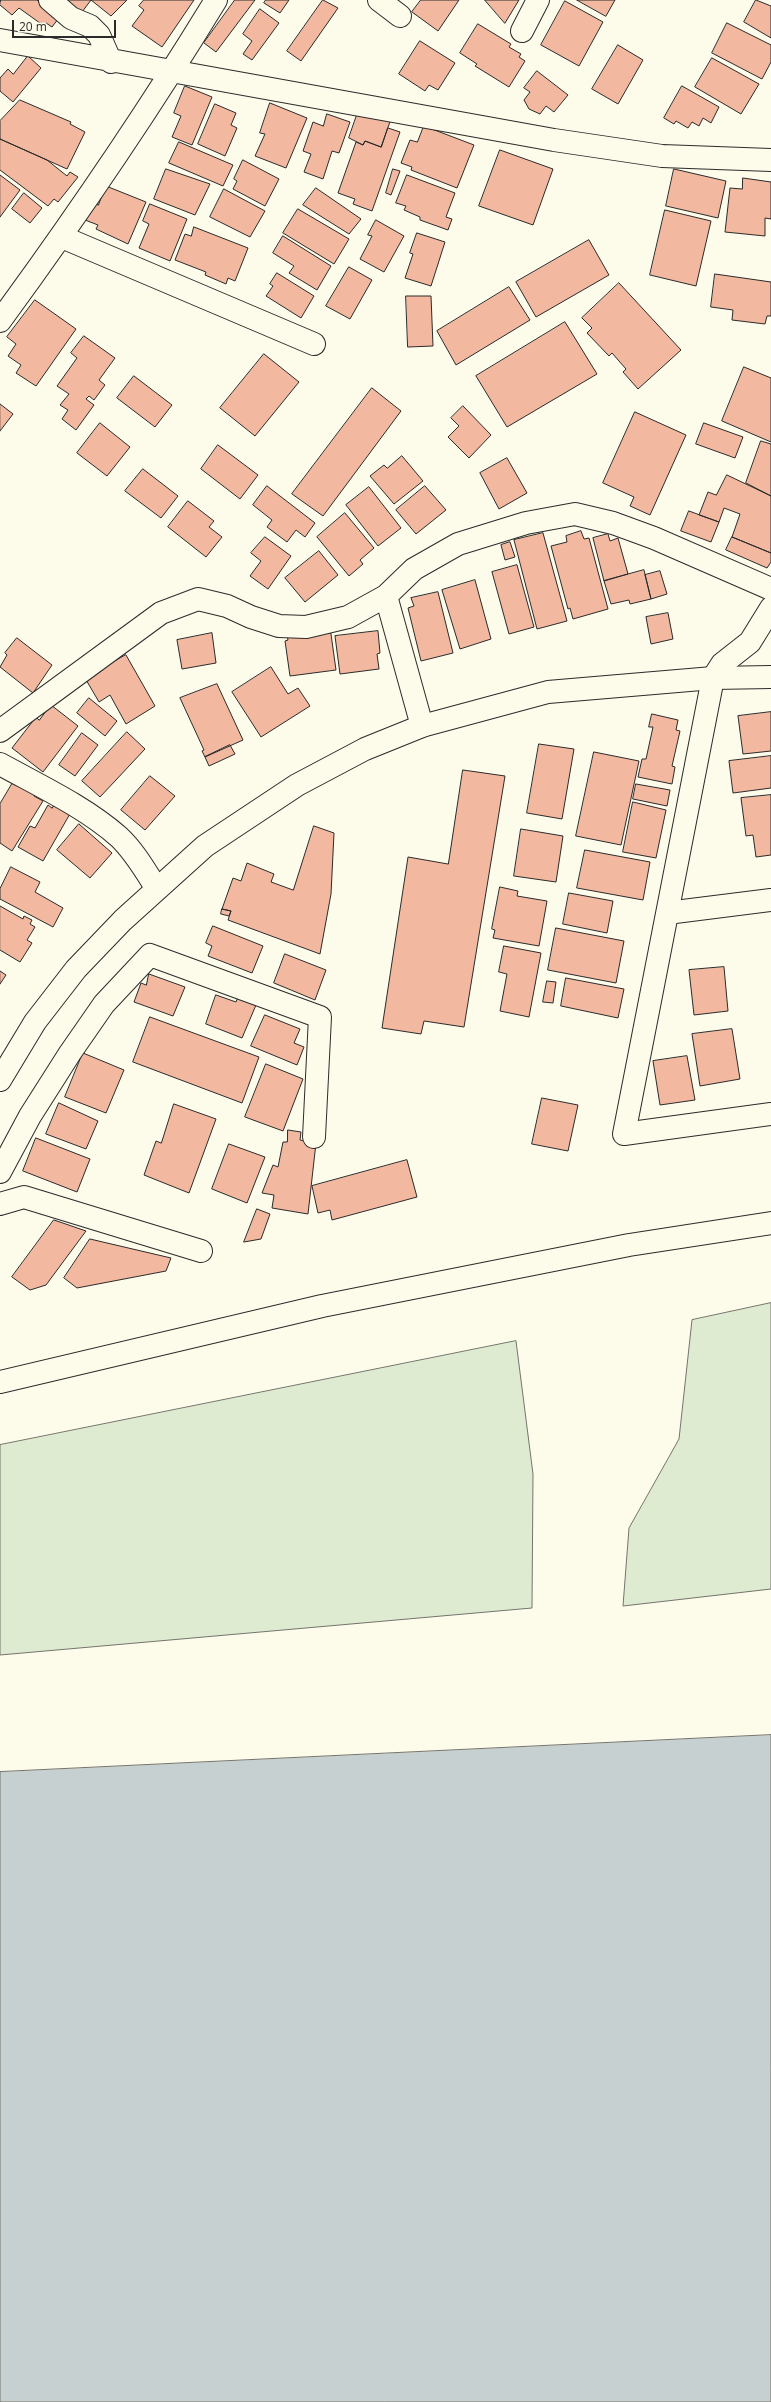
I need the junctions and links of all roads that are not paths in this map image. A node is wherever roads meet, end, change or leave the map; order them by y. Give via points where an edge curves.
1 (50, 0) edge
2 (216, 0) edge
3 (379, 0) edge
4 (538, 0) edge
5 (400, 16) dead end
6 (522, 31) dead end
7 (0, 40) edge
8 (111, 62) junction
9 (173, 70) junction
10 (771, 160) edge
11 (62, 237) junction
12 (0, 321) edge
13 (314, 344) dead end
14 (771, 590) edge
15 (386, 596) junction
16 (771, 608) edge
17 (771, 677) edge
18 (713, 678) junction
19 (422, 726) junction
20 (0, 731) edge
21 (0, 764) edge
22 (157, 889) junction
23 (771, 900) edge
24 (667, 913) junction
25 (0, 1080) edge
26 (771, 1114) edge
27 (314, 1138) dead end
28 (0, 1172) edge
29 (0, 1187) edge
30 (24, 1197) junction
31 (0, 1204) edge
32 (771, 1223) edge
33 (201, 1251) dead end
34 (0, 1382) edge

1 - 8 street via 71,18 90,26 99,35
2 - 9 street
3 - 5 street
4 - 6 street
7 - 8 street
8 - 9 street
9 - 10 street via 562,141 662,156
9 - 11 street
11 - 12 street
11 - 13 street
14 - 15 street via 654,538 613,523 575,514 526,523 458,544 414,569
15 - 19 street
15 - 20 street via 348,617 306,626 279,626 227,606 198,599 161,613
16 - 18 street via 750,642 722,664
17 - 18 street
18 - 19 street via 548,692
18 - 24 street
19 - 22 street via 365,748 297,785 204,846
21 - 22 street via 64,799 120,838
22 - 25 street via 76,969 35,1022
23 - 24 street
24 - 26 street via 624,1134
27 - 28 street via 320,1017 150,955 104,1004 30,1116
29 - 30 street
30 - 31 street
30 - 33 street
32 - 34 street via 629,1245 322,1306

